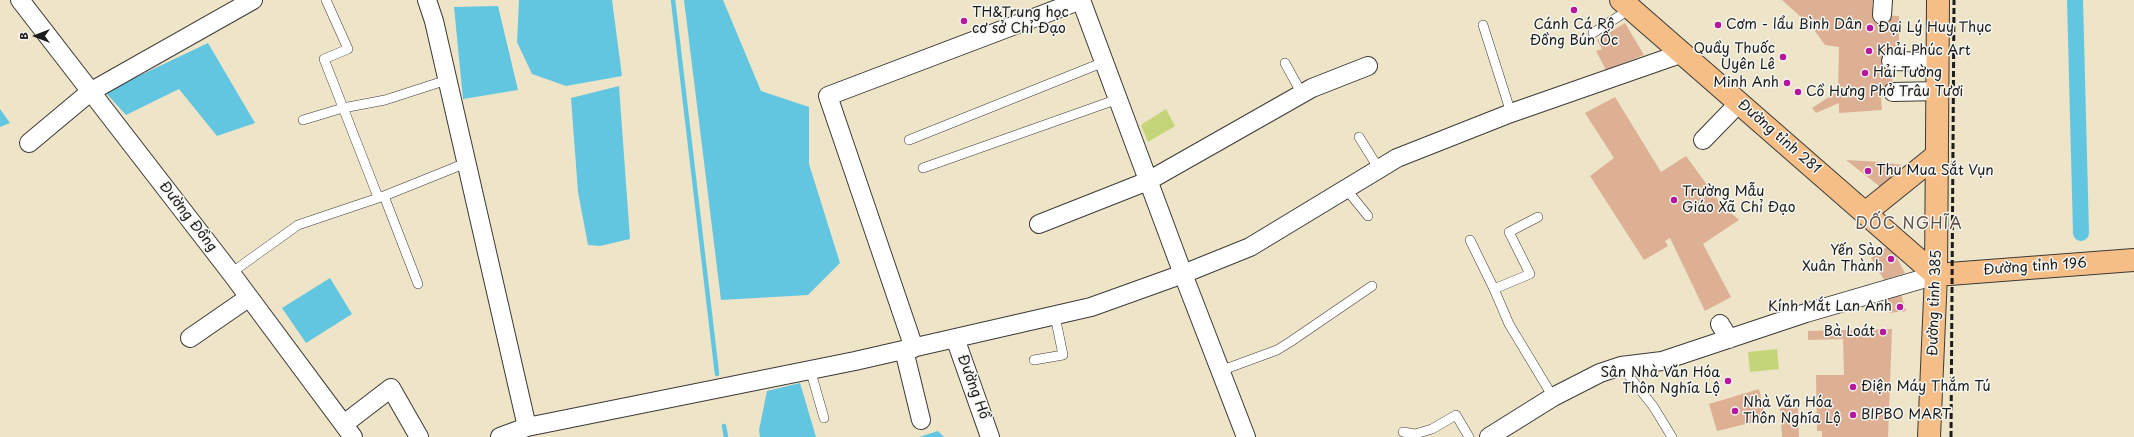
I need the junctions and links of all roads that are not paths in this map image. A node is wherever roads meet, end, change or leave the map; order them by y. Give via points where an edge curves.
1 (20, 0) edge
2 (253, 0) edge
3 (326, 0) edge
4 (427, 0) edge
5 (432, 0) edge
6 (1081, 0) edge
7 (1938, 0) edge
8 (1626, 4) edge
9 (434, 21) junction
10 (1483, 25) dead end
11 (1593, 33) dead end
12 (1683, 53) junction
13 (1891, 61) dead end
14 (1104, 62) junction
15 (1938, 62) junction
16 (1285, 64) dead end
17 (1368, 66) dead end
18 (447, 80) junction
19 (1938, 91) junction
20 (90, 92) junction
21 (1893, 92) dead end
22 (1302, 94) junction
23 (1118, 99) junction
24 (1739, 102) junction
25 (343, 108) junction
26 (1511, 113) junction
27 (302, 120) dead end
28 (1359, 137) dead end
29 (909, 140) dead end
30 (1703, 140) dead end
31 (29, 143) dead end
32 (1937, 155) junction
33 (466, 163) junction
34 (923, 168) dead end
35 (1379, 169) junction
36 (1148, 181) junction
37 (1346, 189) junction
38 (381, 197) junction
39 (1866, 213) junction
40 (1368, 216) dead end
41 (1538, 217) dead end
42 (1039, 224) dead end
43 (1470, 240) dead end
44 (2134, 260) edge
45 (231, 273) junction
46 (1183, 274) junction
47 (1936, 275) junction
48 (418, 284) dead end
49 (1372, 286) dead end
50 (1494, 289) junction
51 (248, 298) junction
52 (1054, 316) junction
53 (190, 338) dead end
54 (955, 338) junction
55 (909, 349) junction
56 (1034, 360) dead end
57 (1622, 366) junction
58 (810, 369) junction
59 (1220, 371) junction
60 (1553, 397) junction
61 (824, 418) dead end
62 (920, 420) dead end
63 (527, 427) junction
64 (348, 431) edge
65 (1404, 432) dead end
66 (419, 437) edge
67 (500, 437) edge
68 (990, 437) edge
69 (1246, 437) edge
70 (1469, 437) edge
71 (1489, 437) edge
72 (1672, 437) edge
73 (1929, 437) edge

1 - 20 street, Đường Đồng
2 - 20 street
3 - 25 lane via 348,49 324,59
4 - 9 street
5 - 9 street
6 - 14 street
6 - 55 street via 828,96
7 - 15 main road, Đường tỉnh 385
8 - 11 lane
8 - 12 main road, Đường tỉnh 281
9 - 18 street
10 - 26 lane
12 - 24 main road, Đường tỉnh 281
12 - 26 street
13 - 15 street
14 - 23 street
14 - 29 lane
15 - 19 main road, Đường tỉnh 385
16 - 22 lane
17 - 22 street
18 - 25 lane via 385,100
18 - 33 street
19 - 21 street
19 - 32 main road, Đường tỉnh 385
20 - 31 street
20 - 45 street, Đường Đồng
22 - 36 street
23 - 34 lane
23 - 36 street
24 - 30 street
24 - 39 main road, Đường tỉnh 281
25 - 27 lane
25 - 38 lane
26 - 35 street via 1397,158
28 - 35 lane
32 - 39 main road
32 - 47 main road, Đường tỉnh 385
33 - 38 lane
33 - 63 street
35 - 37 street
36 - 42 street
36 - 46 street
37 - 40 lane
37 - 46 street via 1250,247
38 - 45 lane via 298,225
38 - 48 lane
39 - 47 main road, Đường tỉnh 281
41 - 50 lane via 1509,232 1530,274
43 - 50 lane
44 - 47 main road, Đường tỉnh 196
45 - 51 street, Đường Đồng
46 - 52 street via 1091,307
46 - 59 street
47 - 57 street via 1806,313 1662,361
47 - 73 main road, Đường tỉnh 385
49 - 59 lane via 1284,346
50 - 60 lane via 1509,324
51 - 53 street
51 - 64 street, Đường Đồng
52 - 54 street
52 - 56 lane via 1064,355
54 - 55 street
54 - 68 street, Đường Hồ
55 - 58 street
55 - 62 street
57 - 60 street via 1600,373
57 - 72 lane via 1653,406
58 - 61 lane
58 - 63 street
59 - 69 street
60 - 71 street
63 - 67 street
64 - 66 street via 391,388
65 - 70 lane via 1421,433 1456,415

